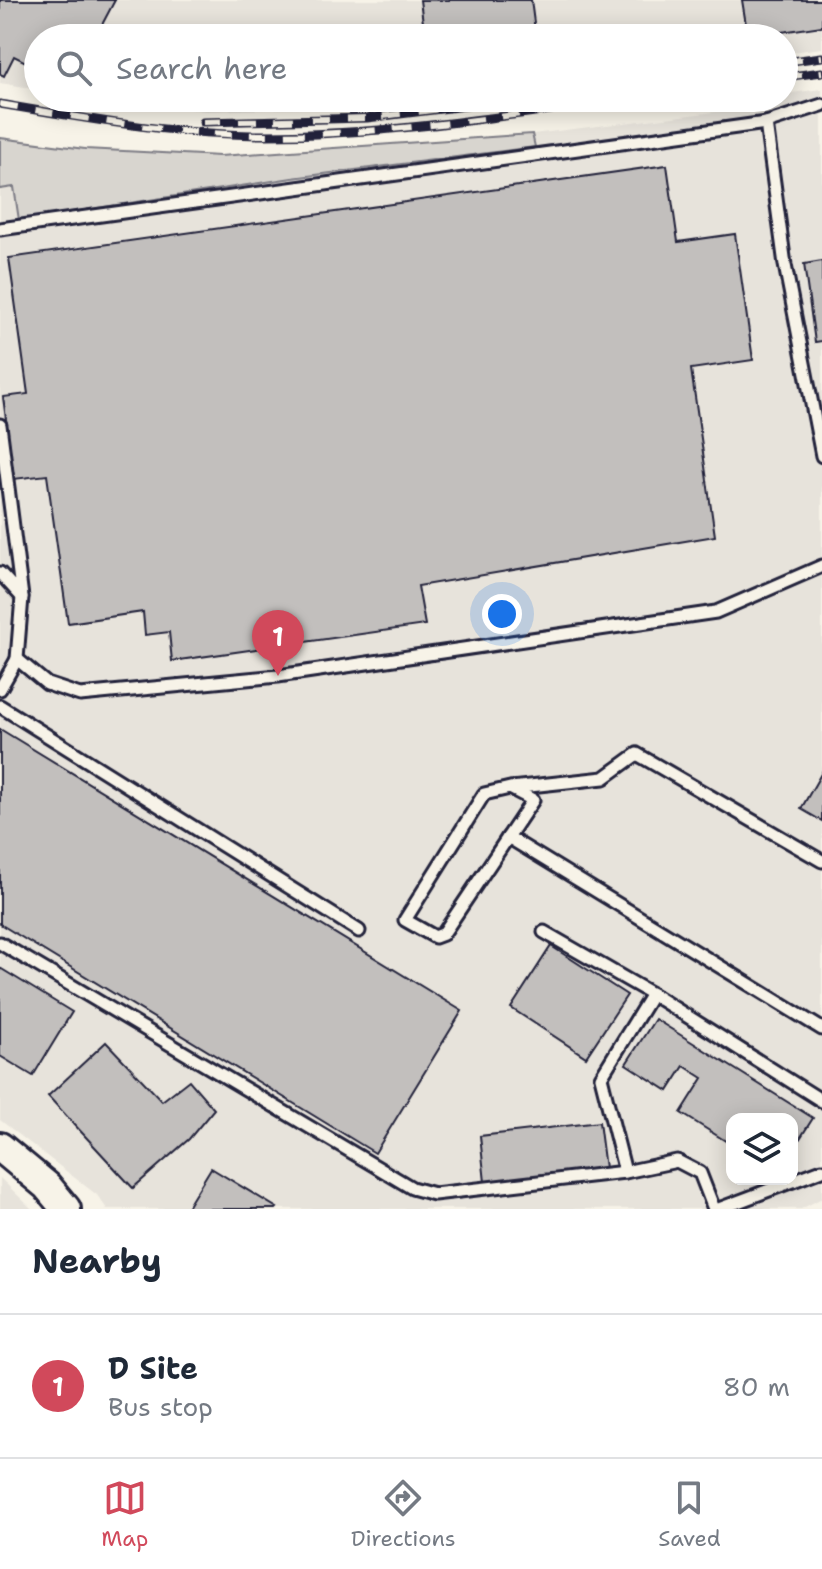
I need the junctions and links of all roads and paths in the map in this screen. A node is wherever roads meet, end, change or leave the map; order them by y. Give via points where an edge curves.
1 (822, 105) edge
2 (766, 123) junction
3 (0, 229) edge
4 (0, 425) edge
5 (822, 456) edge
6 (822, 566) edge
7 (0, 573) edge
8 (22, 597) junction
9 (17, 659) junction
10 (0, 689) edge
11 (0, 706) edge
12 (510, 788) junction
13 (508, 837) junction
14 (822, 861) edge
15 (359, 931) dead end
16 (544, 932) dead end
17 (0, 943) edge
18 (652, 994) junction
19 (822, 1029) edge
20 (822, 1101) edge
21 (0, 1147) edge
22 (822, 1170) edge
23 (625, 1172) junction
24 (66, 1209) edge
25 (716, 1209) edge

1 - 2 lane
2 - 3 lane
2 - 5 lane via 785,265
4 - 8 lane
6 - 9 lane via 716,612 278,676 80,695 47,684
7 - 8 lane
8 - 9 lane
9 - 10 lane
11 - 15 lane
12 - 13 lane via 533,800
12 - 13 lane via 484,794 405,920 435,937 443,934
12 - 14 lane via 604,778 637,754
13 - 19 lane
16 - 18 lane
17 - 23 lane via 412,1188 434,1194
18 - 20 lane
18 - 23 lane via 601,1077
21 - 24 street
22 - 25 lane
23 - 25 lane via 677,1161 700,1173

